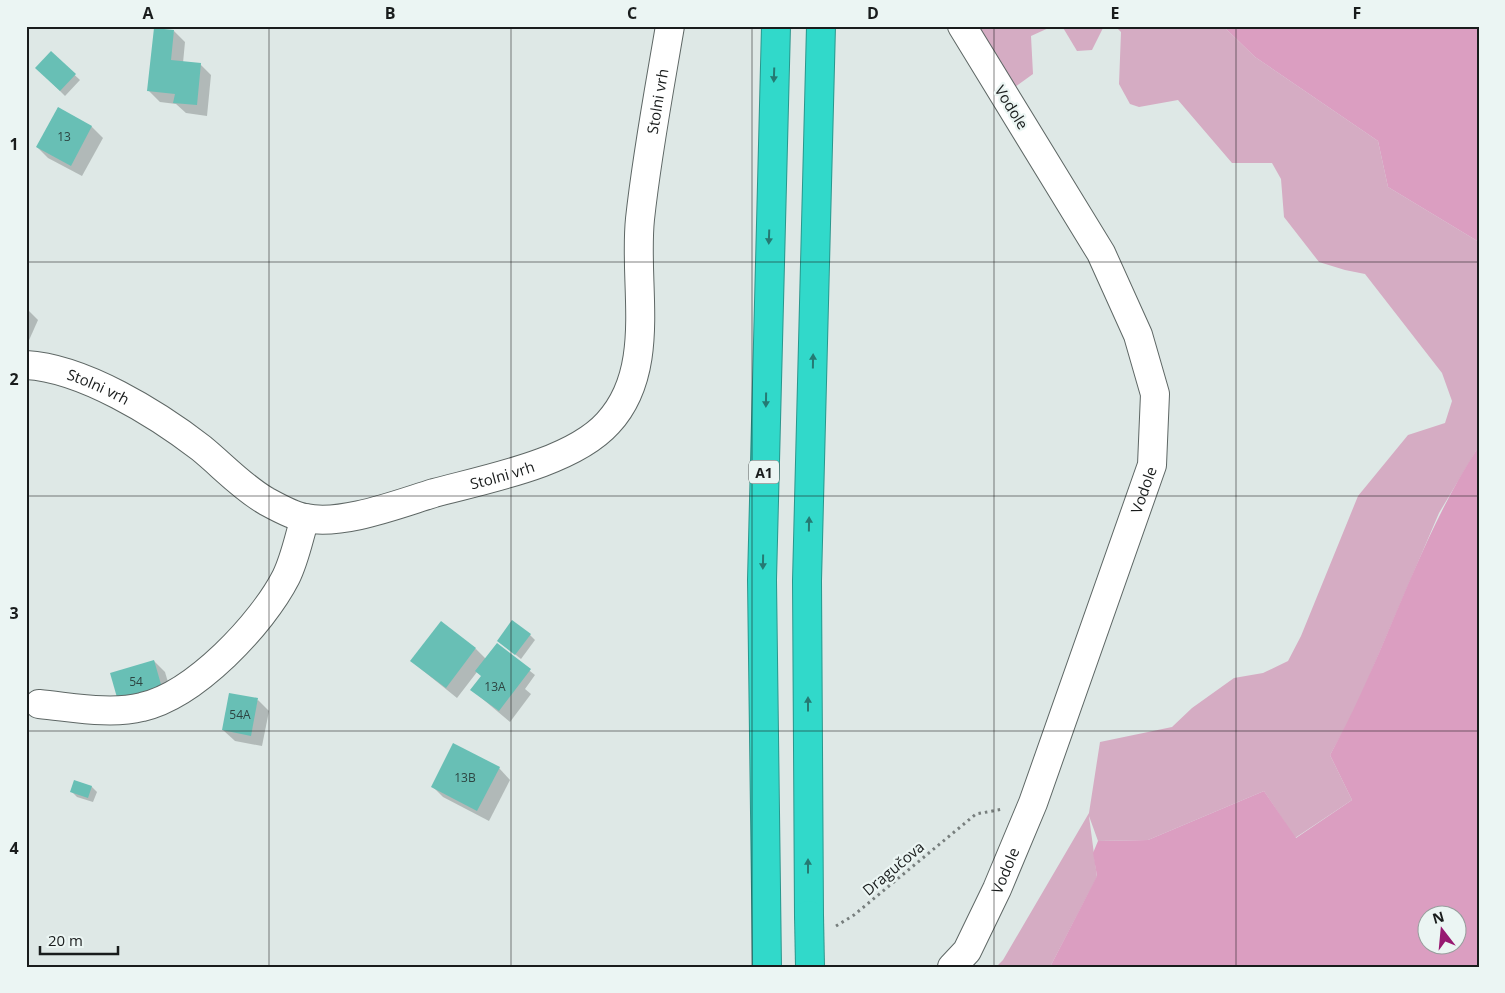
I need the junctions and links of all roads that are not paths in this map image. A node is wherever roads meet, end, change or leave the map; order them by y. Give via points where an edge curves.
1 (670, 26) edge
2 (776, 26) edge
3 (821, 26) edge
4 (962, 26) edge
5 (26, 365) edge
6 (304, 518) junction
7 (39, 704) dead end
8 (767, 967) edge
9 (810, 967) edge
10 (952, 967) edge

1 - 6 street, Stolni vrh via 649,144 640,223 638,360 628,395 608,423 580,447 533,465 373,510 337,518
2 -> 8 highway, A1 via 762,580
9 -> 3 highway, bridge via 819,922 807,581
4 - 10 street, Vodole via 1101,253 1138,335 1156,394 1152,465 1033,803 967,951
5 - 6 street, Stolni vrh via 101,386 153,414 266,501
6 - 7 street via 287,576 262,614 212,666 177,694 142,708 98,710

